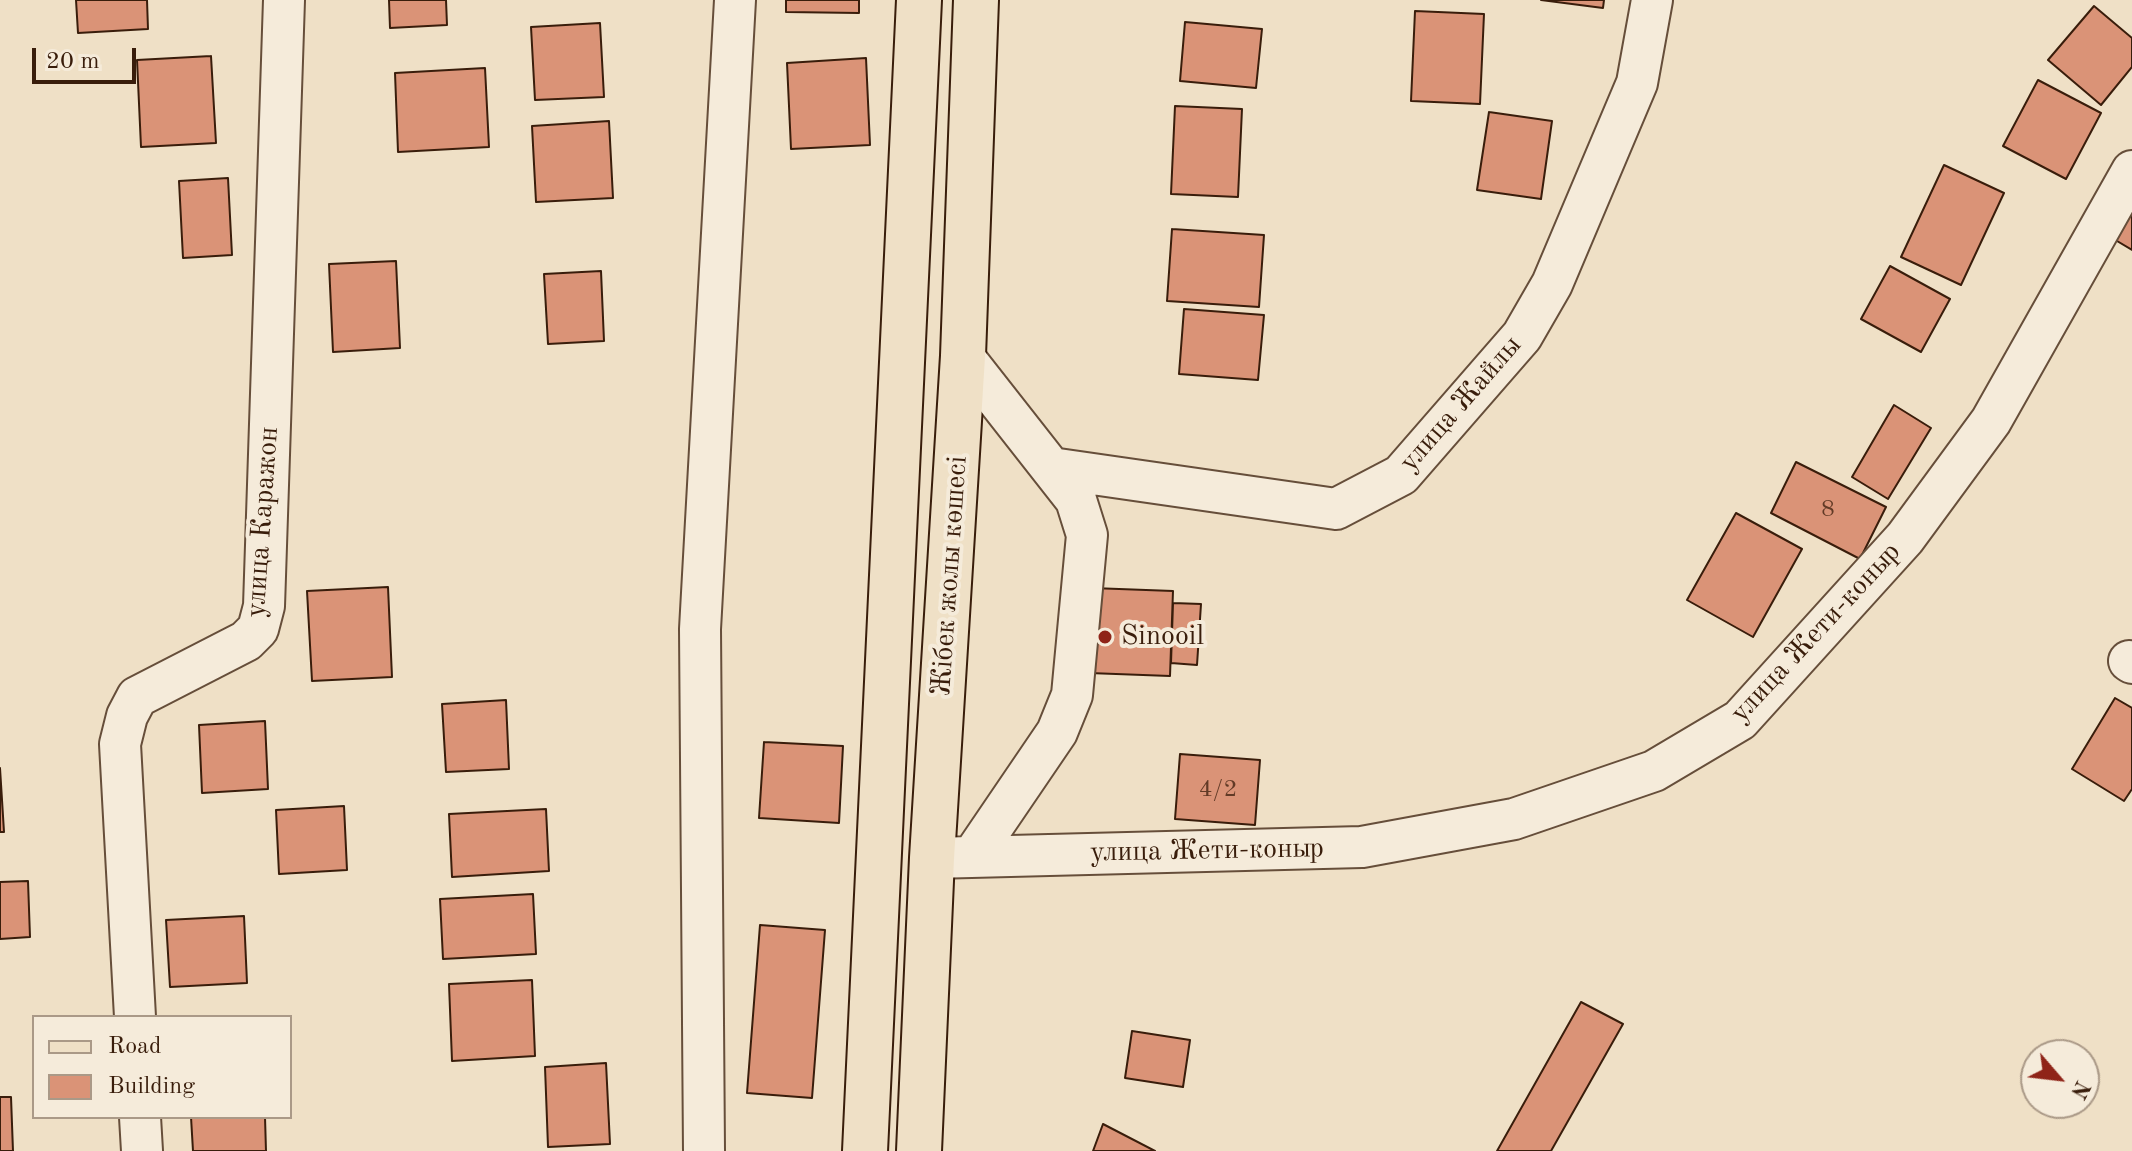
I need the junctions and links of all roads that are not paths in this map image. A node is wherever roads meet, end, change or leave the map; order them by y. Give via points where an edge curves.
1 (284, 0) edge
2 (735, 0) edge
3 (919, 0) edge
4 (976, 0) edge
5 (1652, 0) edge
6 (2132, 171) edge
7 (963, 356) junction
8 (1051, 468) junction
9 (952, 857) junction
10 (135, 1015) edge
11 (140, 1119) edge
12 (142, 1151) edge
13 (704, 1151) edge
14 (865, 1151) edge
15 (919, 1151) edge

1 - 10 street, улица Каражон via 264,606 258,629 246,641 137,697 127,716 120,744
2 - 13 street via 700,629
3 - 14 main road, Жібек жолы көшесі
4 - 7 main road, Жібек жолы көшесі
5 - 8 street, улица Жайлы via 1637,83 1552,284 1522,336 1401,475 1336,509
6 - 9 street, улица Жети-коныр via 1991,421 1905,538 1740,720 1654,771 1514,819 1362,847
7 - 8 street
7 - 9 main road, Жібек жолы көшесі
8 - 9 street via 1076,500 1087,535 1072,695 1057,732
9 - 15 main road, Жібек жолы көшесі
11 - 12 street

